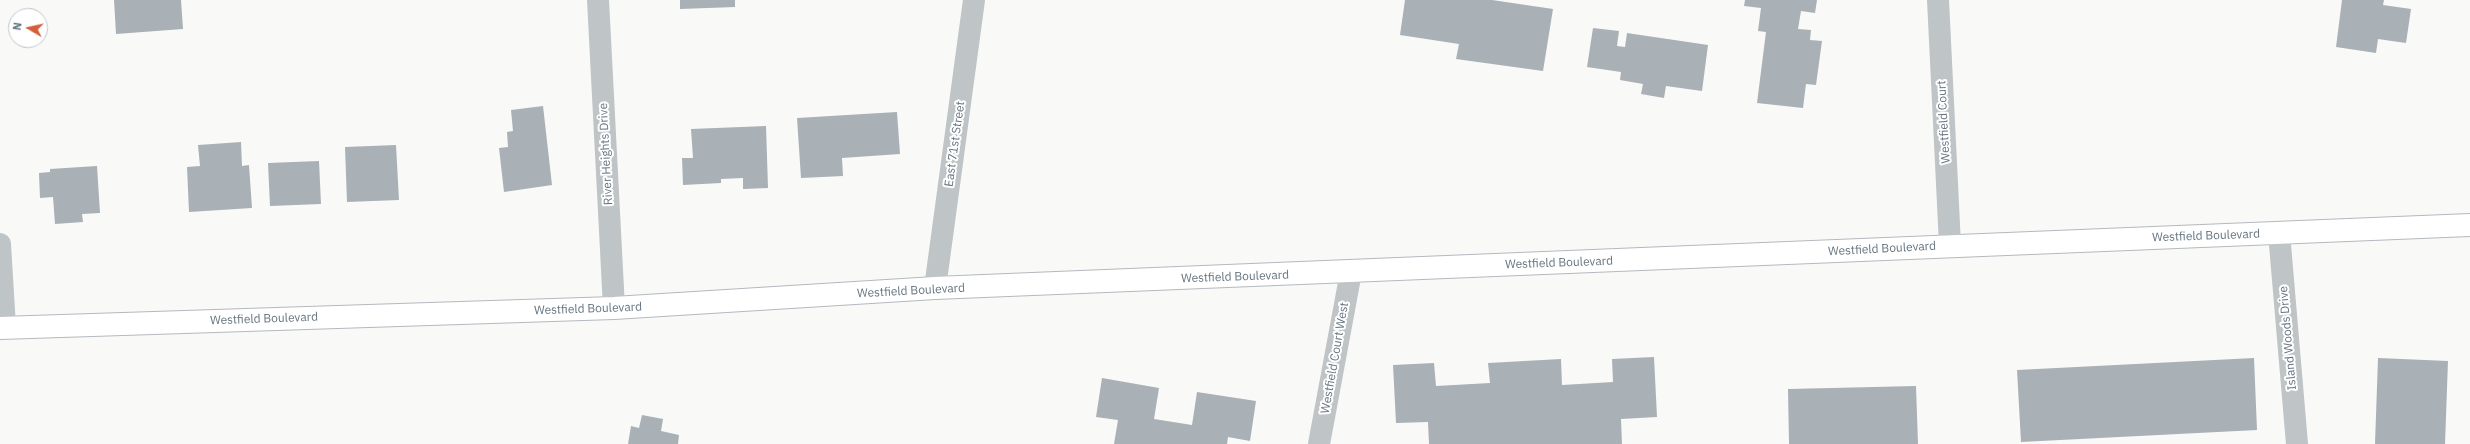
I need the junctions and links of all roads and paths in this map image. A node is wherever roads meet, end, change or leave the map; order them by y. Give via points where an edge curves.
1 (598, 0) edge
2 (974, 0) edge
3 (1938, 0) edge
4 (2470, 225) edge
5 (2279, 233) junction
6 (0, 244) edge
7 (1950, 245) junction
8 (1350, 272) junction
9 (935, 288) junction
10 (614, 308) junction
11 (2, 327) edge
12 (1319, 444) edge
13 (2297, 444) edge

1 - 10 street, River Heights Drive
2 - 9 street, East 71st Street
3 - 7 street, Westfield Court
4 - 5 street, Westfield Boulevard
5 - 7 street, Westfield Boulevard
5 - 13 street, Island Woods Drive
6 - 11 street
7 - 8 street, Westfield Boulevard
8 - 9 street, Westfield Boulevard
8 - 12 street, Westfield Court West
9 - 10 street, Westfield Boulevard
10 - 11 street, Westfield Boulevard

